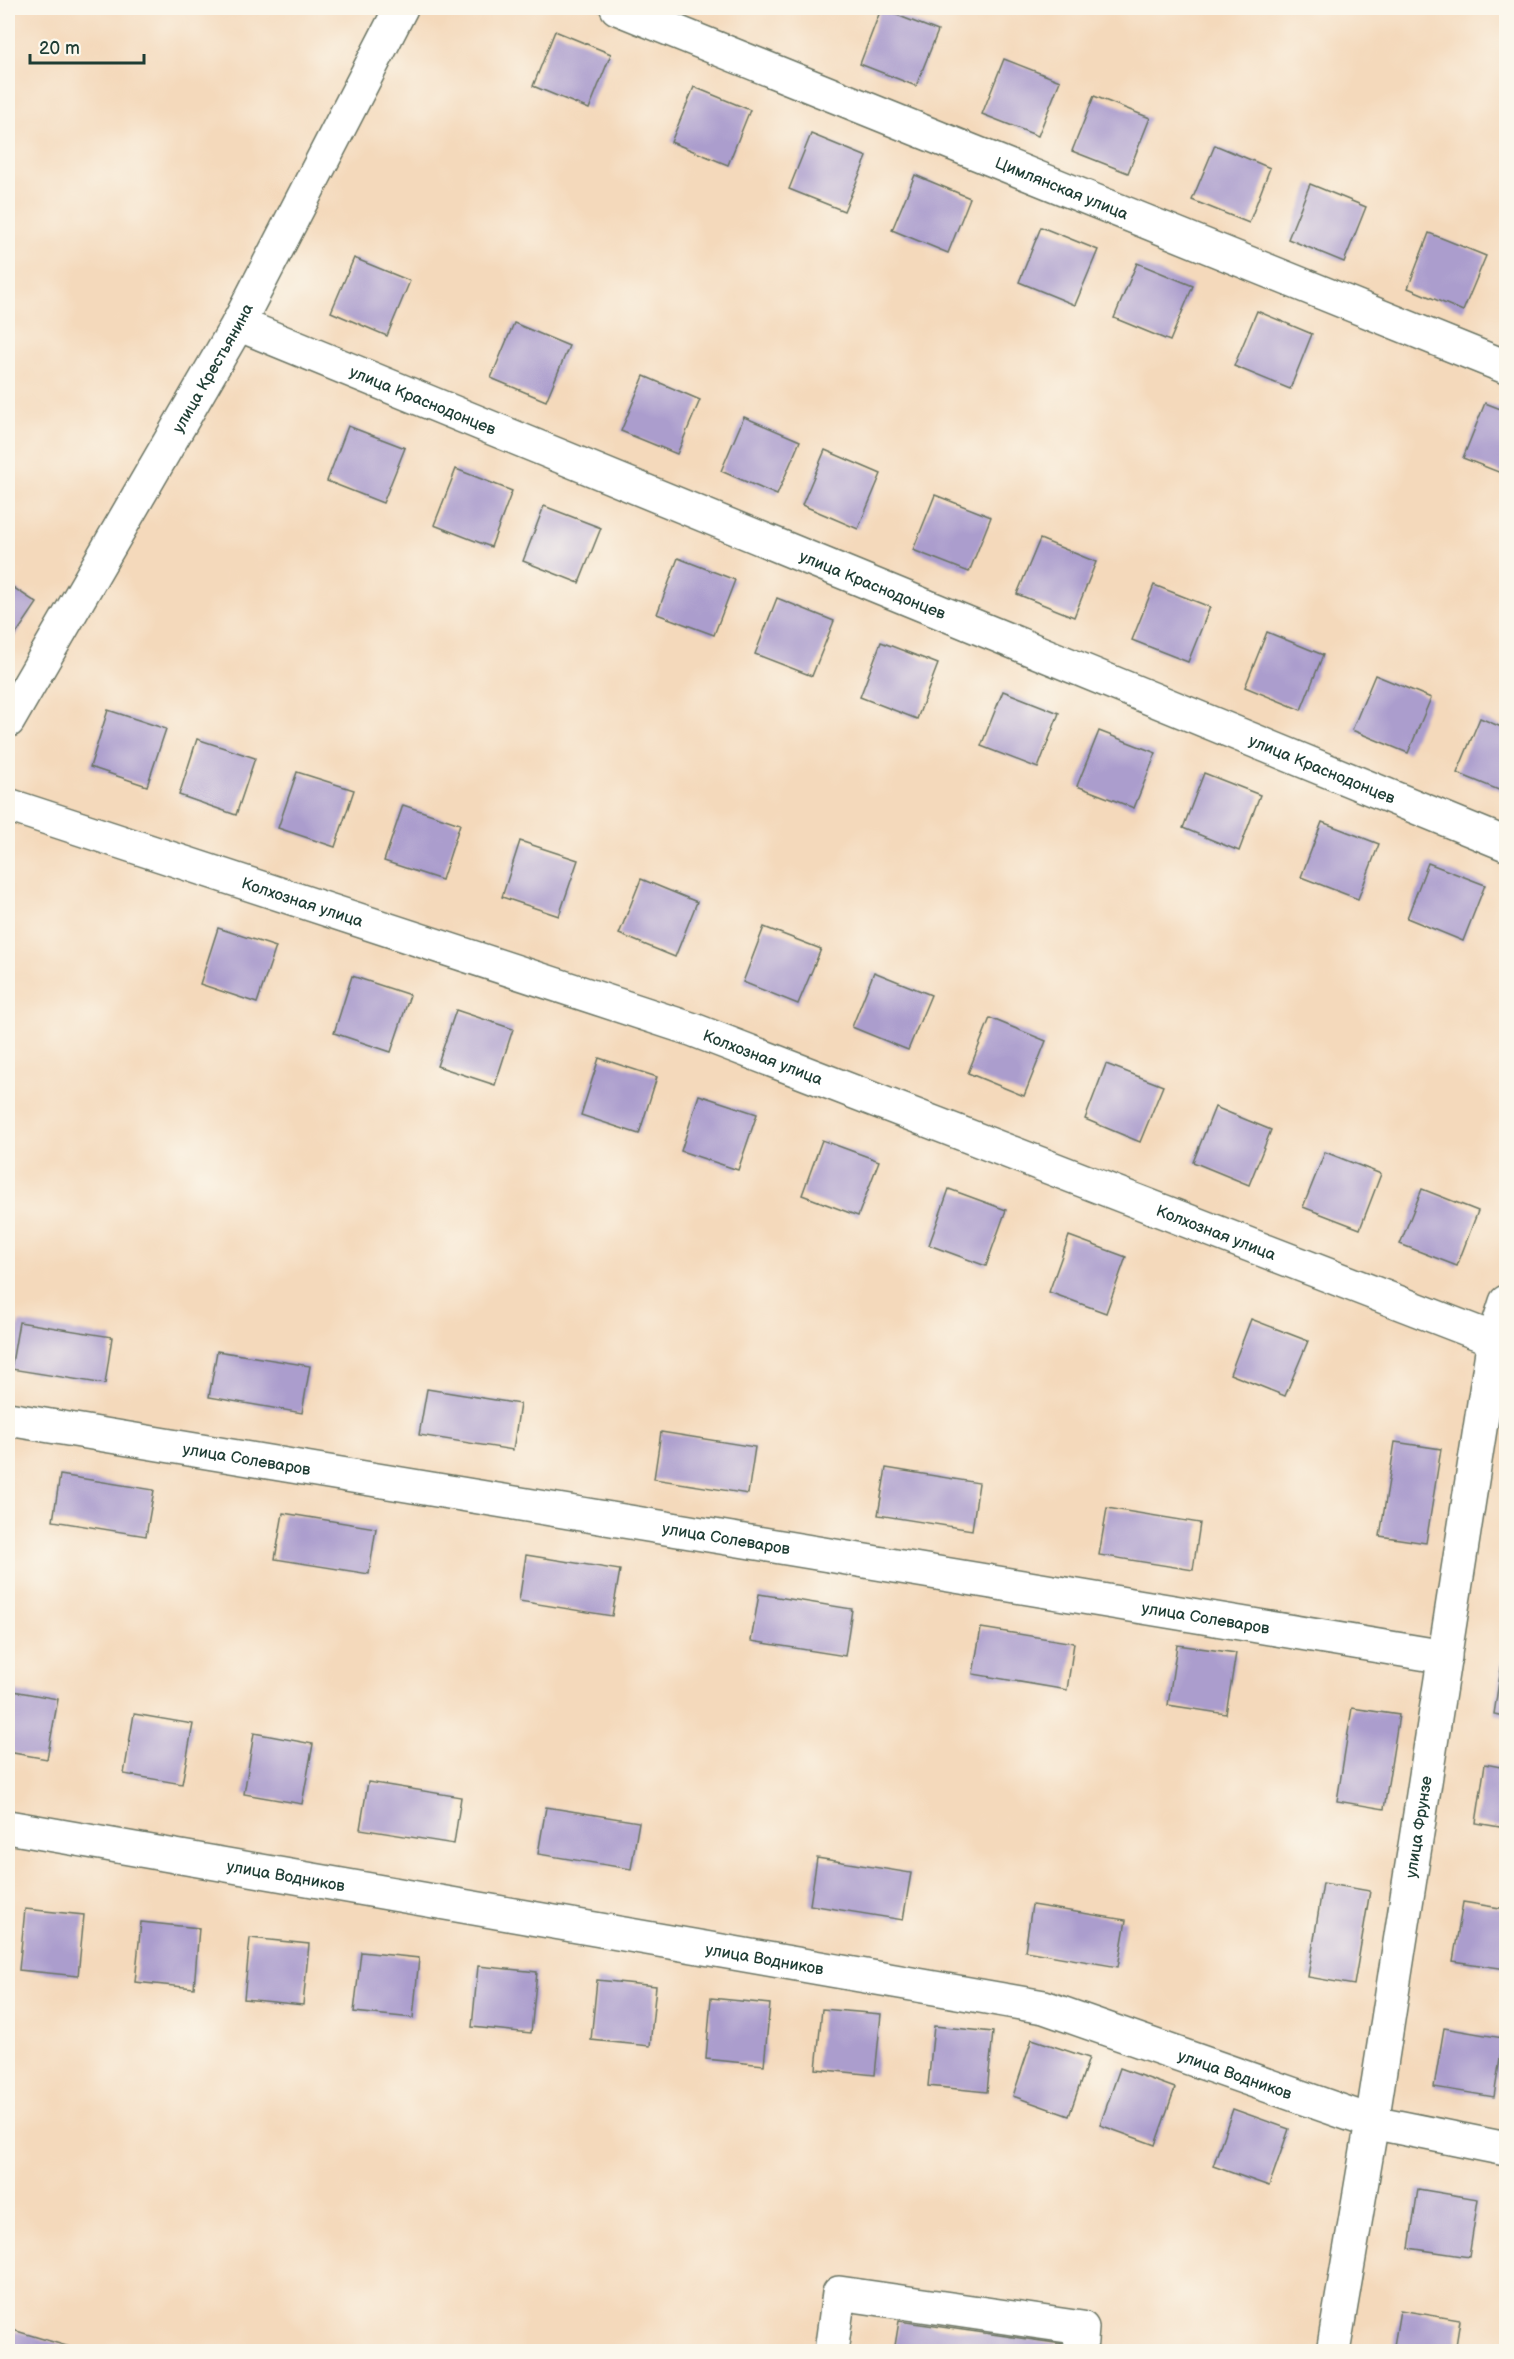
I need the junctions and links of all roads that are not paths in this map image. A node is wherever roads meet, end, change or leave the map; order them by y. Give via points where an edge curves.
1 (401, 8) edge
2 (631, 10) edge
3 (238, 324) junction
4 (1506, 367) edge
5 (8, 721) edge
6 (8, 805) edge
7 (1506, 844) edge
8 (1506, 1302) edge
9 (1500, 1341) edge
10 (8, 1419) edge
11 (1445, 1657) junction
12 (8, 1827) edge
13 (1372, 2122) junction
14 (1506, 2149) edge
15 (831, 2352) edge
16 (1080, 2352) edge
17 (1333, 2352) edge

1 - 3 street, улица Крестьянина
2 - 4 street, Цимлянская улица
3 - 5 street, улица Крестьянина
3 - 7 street, улица Краснодонцев
6 - 9 street, Колхозная улица via 694,1030
8 - 9 street, улица Фрунзе
9 - 11 street, улица Фрунзе
10 - 11 street, улица Солеваров
11 - 13 street, улица Фрунзе
12 - 13 street, улица Водников via 1044,2007
13 - 14 street, улица Водников
13 - 17 street, улица Фрунзе
15 - 16 street via 838,2293 1082,2328

